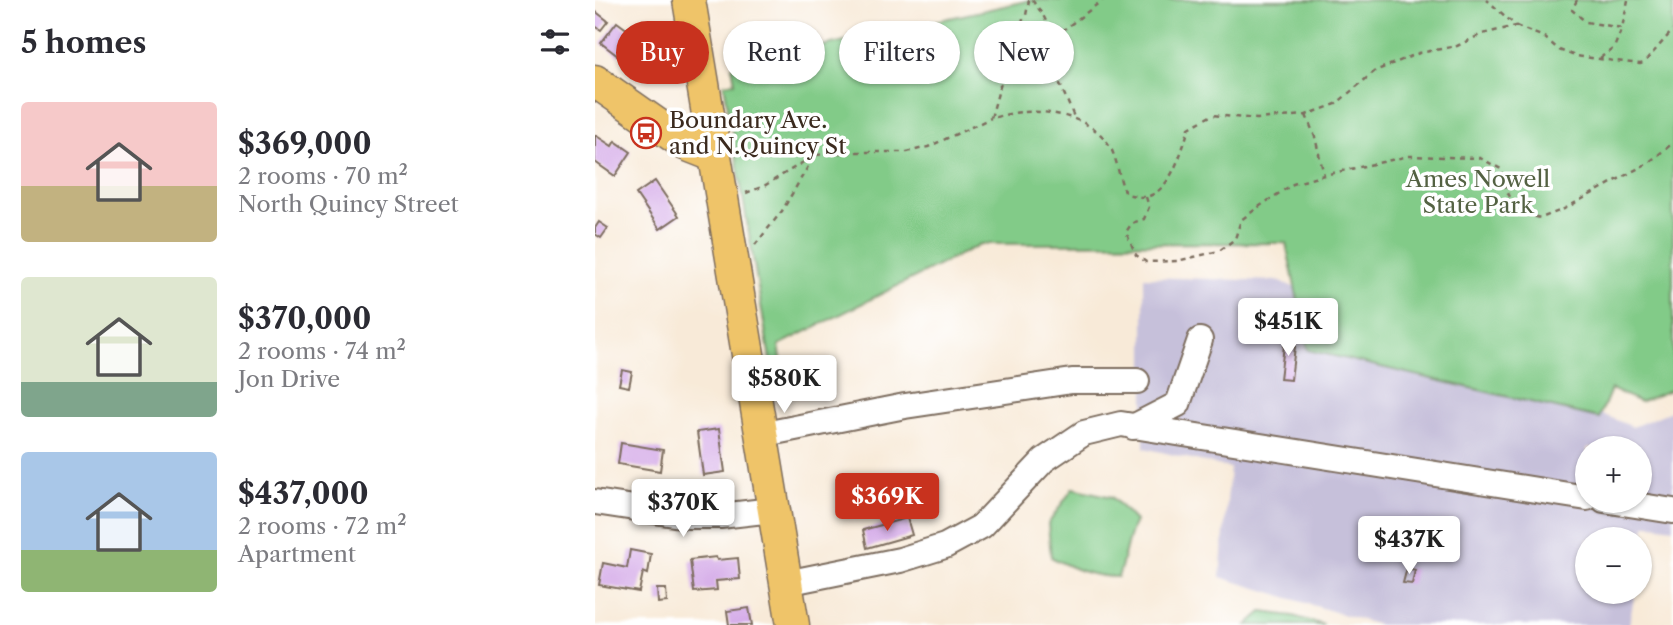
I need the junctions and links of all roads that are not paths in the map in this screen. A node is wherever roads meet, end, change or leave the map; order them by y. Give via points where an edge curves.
1 (689, 0) edge
2 (595, 80) edge
3 (713, 155) junction
4 (1200, 340) dead end
5 (1137, 381) dead end
6 (1133, 427) junction
7 (760, 435) junction
8 (1575, 496) edge
9 (595, 502) edge
10 (1652, 508) edge
11 (773, 510) junction
12 (1673, 511) edge
13 (786, 583) junction
14 (793, 625) edge

1 - 3 main road
2 - 3 main road via 685,144
3 - 7 main road
4 - 6 street via 1178,404
5 - 7 street via 1058,383 905,406
6 - 8 street
6 - 13 street via 1121,424 1084,433 1044,460 982,526 945,546
7 - 11 main road
9 - 11 street via 687,516
10 - 12 street
11 - 13 main road
13 - 14 main road

